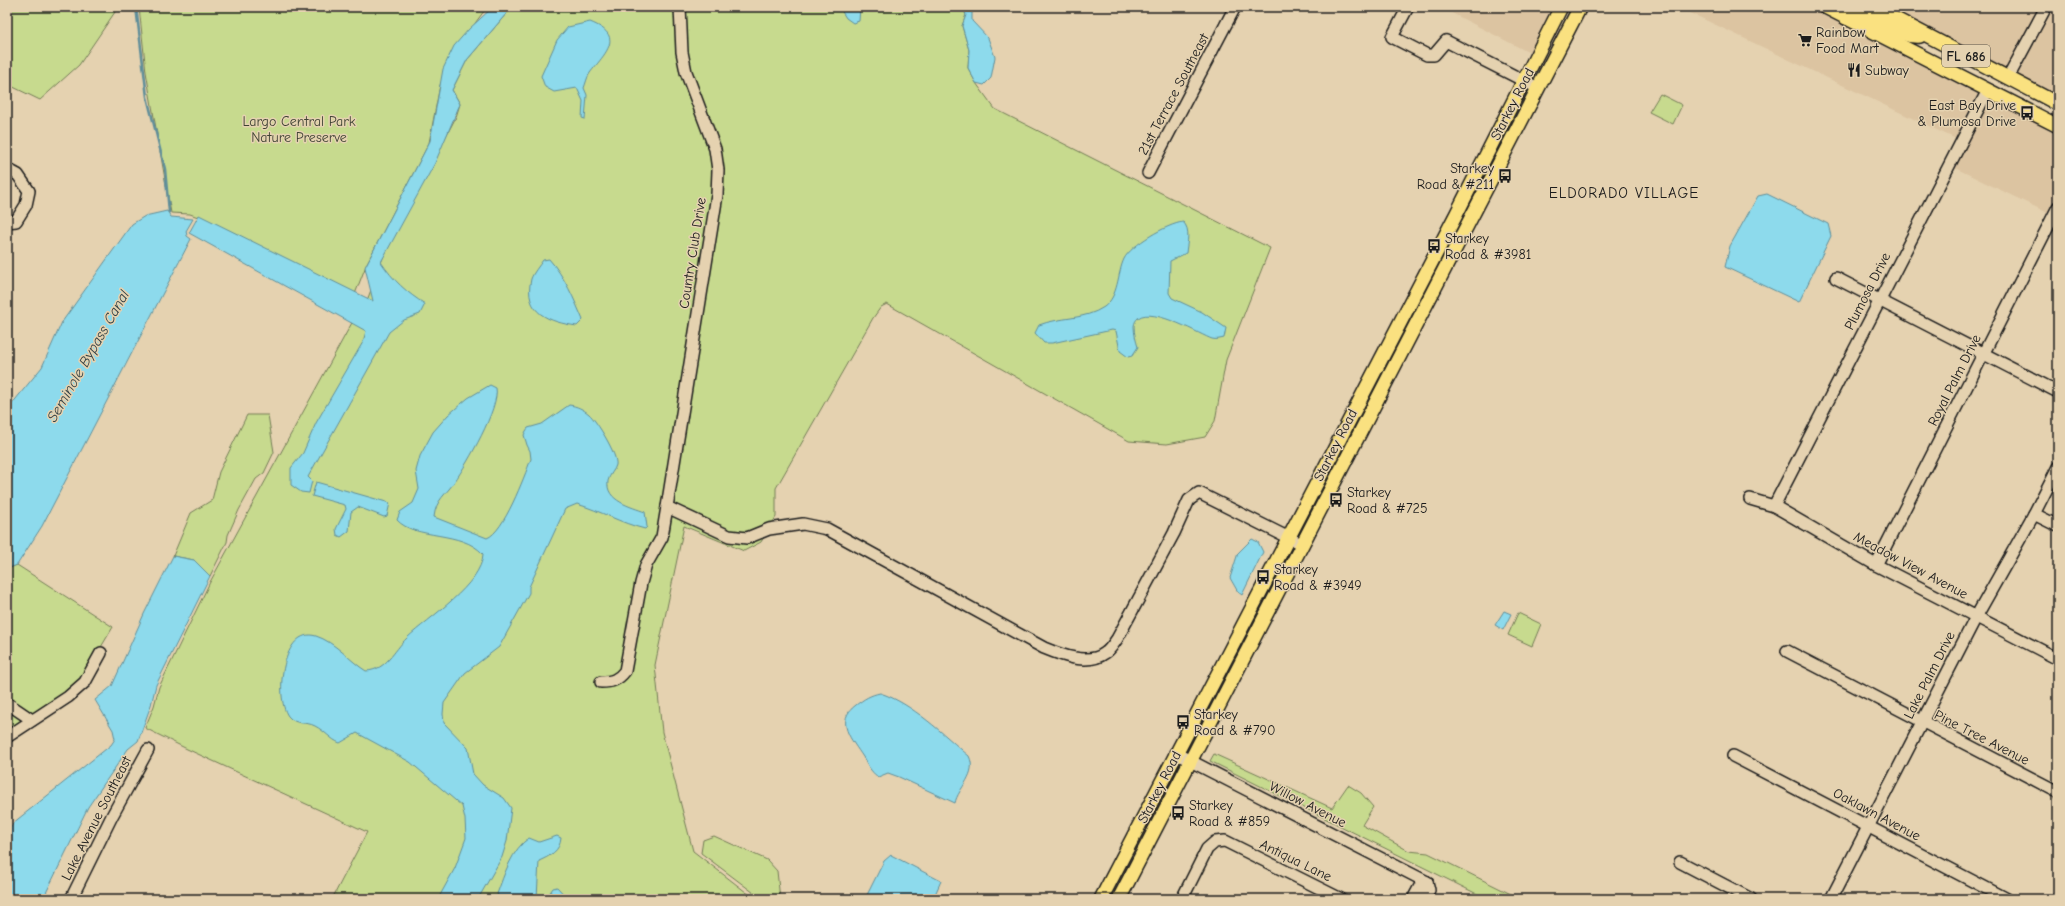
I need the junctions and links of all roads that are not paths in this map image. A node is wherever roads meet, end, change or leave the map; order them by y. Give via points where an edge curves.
1 (680, 7) edge
2 (1235, 7) edge
3 (1408, 7) edge
4 (1561, 7) edge
5 (1580, 7) edge
6 (1825, 7) edge
7 (1873, 7) edge
8 (2046, 7) edge
9 (1846, 18) junction
10 (1925, 35) junction
11 (2008, 78) junction
12 (1523, 80) junction
13 (1538, 88) junction
14 (1988, 90) junction
15 (2058, 104) edge
16 (2058, 126) edge
17 (7, 169) edge
18 (1148, 173) dead end
19 (2058, 207) edge
20 (7, 222) edge
21 (1836, 278) dead end
22 (1880, 300) junction
23 (1984, 354) junction
24 (2058, 392) edge
25 (2058, 467) edge
26 (1750, 499) dead end
27 (1774, 506) junction
28 (667, 507) junction
29 (2034, 514) junction
30 (2058, 526) edge
31 (1288, 538) junction
32 (1301, 544) junction
33 (1876, 565) junction
34 (1976, 617) junction
35 (1787, 651) dead end
36 (101, 653) dead end
37 (2058, 659) edge
38 (600, 682) dead end
39 (7, 703) edge
40 (32, 720) junction
41 (1922, 722) junction
42 (7, 737) edge
43 (148, 750) dead end
44 (1175, 753) junction
45 (1733, 756) dead end
46 (1190, 760) junction
47 (2058, 792) edge
48 (1868, 826) junction
49 (1680, 862) dead end
50 (1428, 882) junction
51 (71, 899) edge
52 (1101, 899) edge
53 (1119, 899) edge
54 (1182, 899) edge
55 (1341, 899) edge
56 (1413, 899) edge
57 (1424, 899) edge
58 (1751, 899) edge
59 (1831, 899) edge
60 (2007, 899) edge

1 - 28 street, Country Club Drive via 682,52 686,72 715,149 718,170 717,195
2 - 18 street, 21st Terrace Southeast
3 - 12 street via 1392,37 1427,55 1434,55 1446,41
4 - 12 main road, Starkey Road
5 - 13 main road, Starkey Road
6 - 9 main road, FL 686
7 - 10 main road, FL 686
8 - 11 street
9 - 10 main road via 1856,14 1865,15 1906,35
9 - 14 main road, FL 686
10 - 11 main road, FL 686
11 - 15 main road, FL 686
12 - 13 street
12 - 31 main road, Starkey Road
13 - 32 main road, Starkey Road
14 - 16 main road, FL 686
14 - 22 street, Plumosa Drive
17 - 20 street via 18,175 29,191 26,205 16,221
19 - 23 street, Royal Palm Drive
21 - 22 street
22 - 23 street
22 - 27 street, Plumosa Drive
23 - 24 street
23 - 33 street, Royal Palm Drive
25 - 29 street, Lake Palm Drive
26 - 27 street, Meadow View Avenue
27 - 33 street, Meadow View Avenue
28 - 31 street via 729,536 747,538 769,529 803,524 828,529 1044,648 1064,657 1085,660 1104,654 1118,639 1189,500 1199,494
28 - 38 street, Country Club Drive via 662,537 646,565 641,583 625,671 620,678 612,682
29 - 30 street
29 - 34 street, Lake Palm Drive
31 - 32 street
31 - 44 main road, Starkey Road
32 - 46 main road, Starkey Road
33 - 34 street, Meadow View Avenue
34 - 37 street, Meadow View Avenue
34 - 41 street, Lake Palm Drive
35 - 41 street, Pine Tree Avenue
36 - 40 street via 85,682 68,697
39 - 40 street
40 - 42 street
41 - 47 street, Pine Tree Avenue
41 - 48 street, Lake Palm Drive
43 - 51 street, Lake Avenue Southeast
44 - 46 street, Willow Avenue
44 - 52 main road, Starkey Road
45 - 48 street, Oaklawn Avenue
46 - 50 street, Willow Avenue
46 - 53 main road, Starkey Road
48 - 59 street, Lake Palm Drive
48 - 60 street, Oaklawn Avenue
49 - 58 street
50 - 56 street via 1420,886
50 - 57 street via 1429,890
54 - 55 street, Antiqua Lane via 1207,849 1215,842 1224,841

